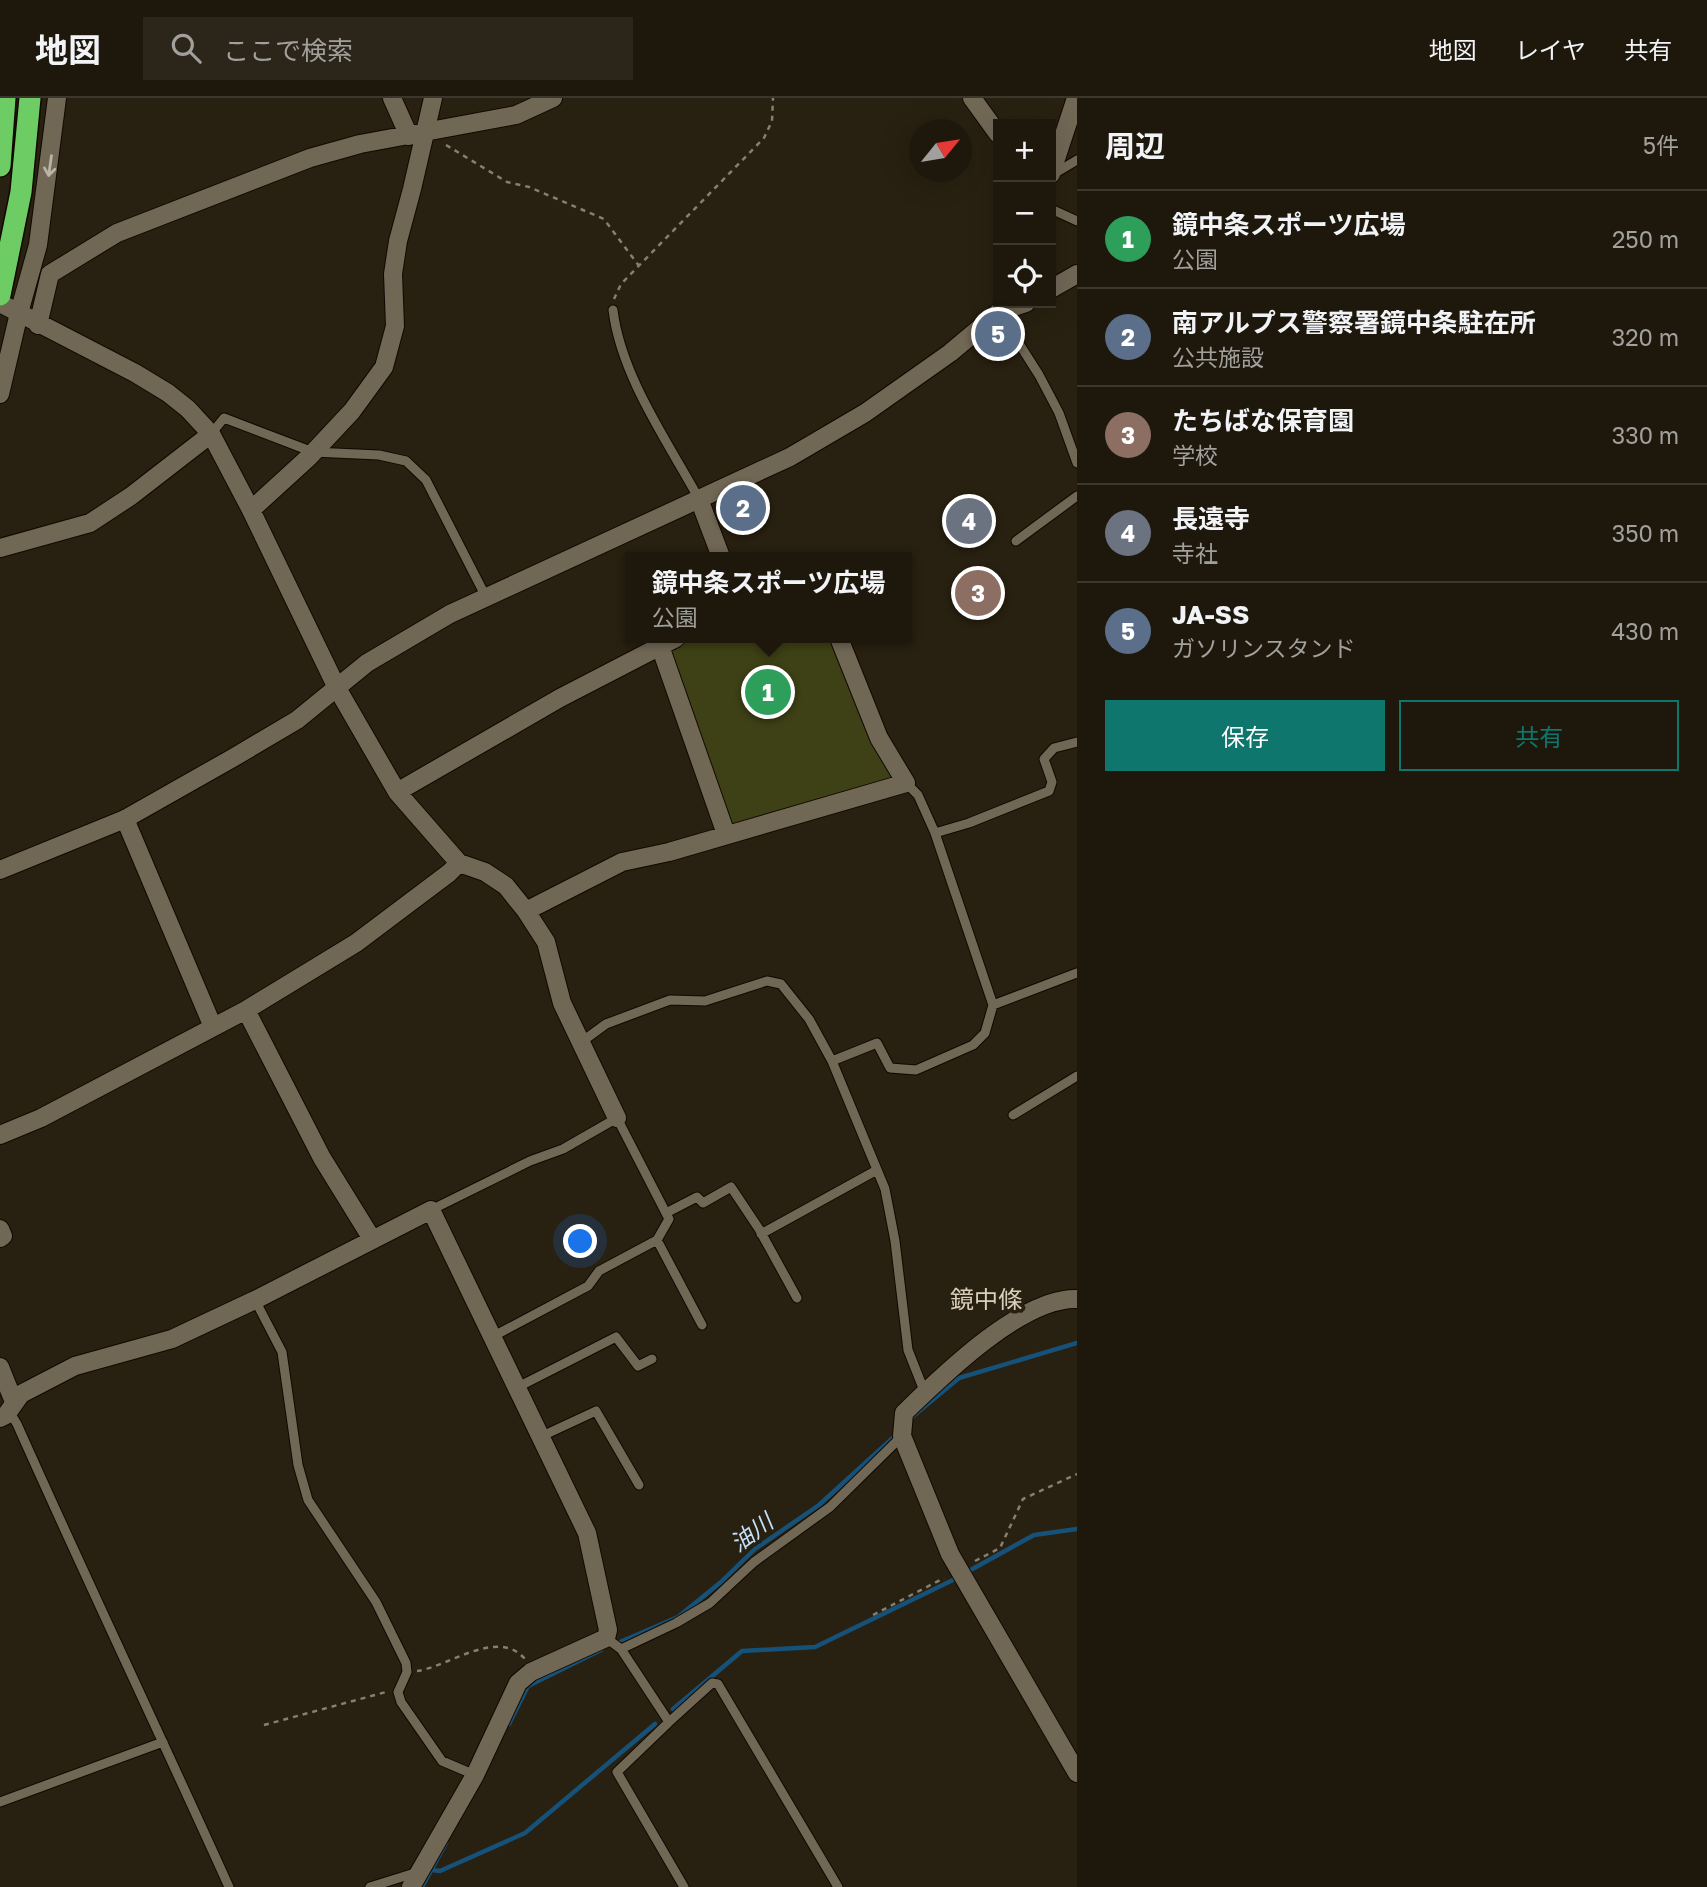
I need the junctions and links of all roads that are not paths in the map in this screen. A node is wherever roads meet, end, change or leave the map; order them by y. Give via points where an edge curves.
1 (5, 98) edge
2 (30, 98) edge
3 (57, 98) edge
4 (392, 98) edge
5 (433, 98) edge
6 (553, 98) edge
7 (972, 98) edge
8 (1076, 98) edge
9 (993, 127) edge
10 (422, 133) junction
11 (1056, 159) edge
12 (1077, 160) edge
13 (0, 166) edge
14 (1056, 171) edge
15 (1056, 211) edge
16 (1077, 221) edge
17 (1077, 274) edge
18 (1056, 286) edge
19 (0, 295) edge
20 (0, 303) edge
21 (1001, 308) edge
22 (1003, 308) edge
23 (612, 310) road end
24 (19, 313) junction
25 (38, 325) junction
26 (0, 394) edge
27 (211, 434) junction
28 (313, 452) junction
29 (1077, 463) edge
30 (1077, 496) edge
31 (699, 499) junction
32 (251, 510) junction
33 (1016, 541) dead end
34 (0, 548) edge
35 (719, 552) edge
36 (486, 597) junction
37 (666, 643) edge
38 (841, 643) edge
39 (660, 646) junction
40 (337, 688) junction
41 (1077, 742) edge
42 (906, 783) junction
43 (397, 792) junction
44 (125, 819) junction
45 (726, 834) junction
46 (934, 834) junction
47 (458, 863) junction
48 (0, 870) edge
49 (526, 911) junction
50 (1077, 973) edge
51 (993, 1005) junction
52 (246, 1010) junction
53 (213, 1027) junction
54 (580, 1043) junction
55 (832, 1061) junction
56 (1077, 1076) edge
57 (1013, 1115) dead end
58 (617, 1118) junction
59 (0, 1135) edge
60 (877, 1170) junction
61 (430, 1210) junction
62 (666, 1213) junction
63 (0, 1229) edge
64 (761, 1234) junction
65 (0, 1238) edge
66 (372, 1239) junction
67 (657, 1240) junction
68 (797, 1298) dead end
69 (1077, 1299) edge
70 (255, 1300) junction
71 (702, 1325) dead end
72 (492, 1337) junction
73 (652, 1359) dead end
74 (0, 1367) edge
75 (516, 1388) junction
76 (925, 1393) junction
77 (8, 1410) edge
78 (902, 1436) junction
79 (540, 1437) junction
80 (639, 1485) dead end
81 (614, 1644) junction
82 (668, 1722) junction
83 (163, 1742) junction
84 (1077, 1773) edge
85 (475, 1775) junction
86 (0, 1802) edge
87 (421, 1871) junction
88 (229, 1887) edge
89 (370, 1887) edge
90 (411, 1887) edge
91 (684, 1887) edge
92 (838, 1887) edge

1 - 13 highway
2 - 19 highway via 20,192
3 -> 24 street via 38,245
4 - 10 street
5 - 10 street
6 - 10 street via 516,115
7 - 9 street
8 - 11 street
10 - 25 street via 310,158 117,233 50,274
10 - 28 street via 398,241 393,274 396,326 384,367 352,411
12 - 14 lane
15 - 16 lane
17 - 18 street
20 - 24 street
21 - 31 street via 950,353 865,413 790,457
22 - 29 lane via 1059,413
23 - 31 lane via 633,380
24 - 25 street
24 - 26 street
25 - 27 street via 169,393
27 - 28 lane via 224,418
27 - 32 street
27 - 34 street via 90,523
28 - 32 street
28 - 36 lane via 406,461 426,480
30 - 33 lane
31 - 35 street
31 - 36 street
32 - 40 street
36 - 40 street via 367,663
37 - 39 street
38 - 42 street via 879,738
39 - 43 street
39 - 45 street
40 - 43 street
40 - 44 street via 297,720
41 - 46 lane via 1054,748 1044,759 1052,782 1049,791
42 - 45 street
42 - 46 lane via 919,795
43 - 47 street
44 - 48 street
44 - 53 street
45 - 49 street via 622,862
46 - 51 lane
47 - 49 street via 485,872 506,886
47 - 52 street via 356,943
49 - 54 street via 546,942 562,1003
50 - 51 lane
51 - 55 lane via 985,1033 972,1045 916,1070 890,1068 877,1043
52 - 53 street
52 - 66 street via 322,1158
53 - 59 street
54 - 55 lane via 606,1024 670,1000 705,1001 767,981 781,984 809,1018
54 - 58 street
55 - 60 lane
56 - 57 lane
58 - 61 lane via 563,1150 530,1161
58 - 62 lane
60 - 64 lane
60 - 76 lane via 895,1241 908,1350
61 - 66 street
61 - 72 street
62 - 64 lane via 697,1197 703,1203 731,1187
62 - 67 lane via 669,1219
63 - 65 street
64 - 68 lane
66 - 70 street
67 - 71 lane
67 - 72 lane via 598,1270 588,1286
69 - 76 street via 1015,1318
70 - 77 street via 172,1339 75,1366 21,1394
70 - 85 lane via 282,1352 298,1465 308,1500 376,1602 406,1664 398,1692 401,1702 442,1761
72 - 75 street
73 - 75 lane via 638,1366 616,1337
74 - 77 street
75 - 79 street
76 - 78 street via 904,1413
77 - 83 lane
78 - 81 lane via 830,1507 754,1562 710,1603 676,1623
78 - 84 street via 958,1570
79 - 80 lane via 596,1411
79 - 81 street via 587,1533
81 - 82 lane
81 - 85 street via 531,1672 518,1683
82 - 91 lane via 617,1772
82 - 92 lane via 712,1683 718,1684
83 - 86 lane
83 - 88 lane
85 - 87 street
87 - 89 lane
87 - 90 street

